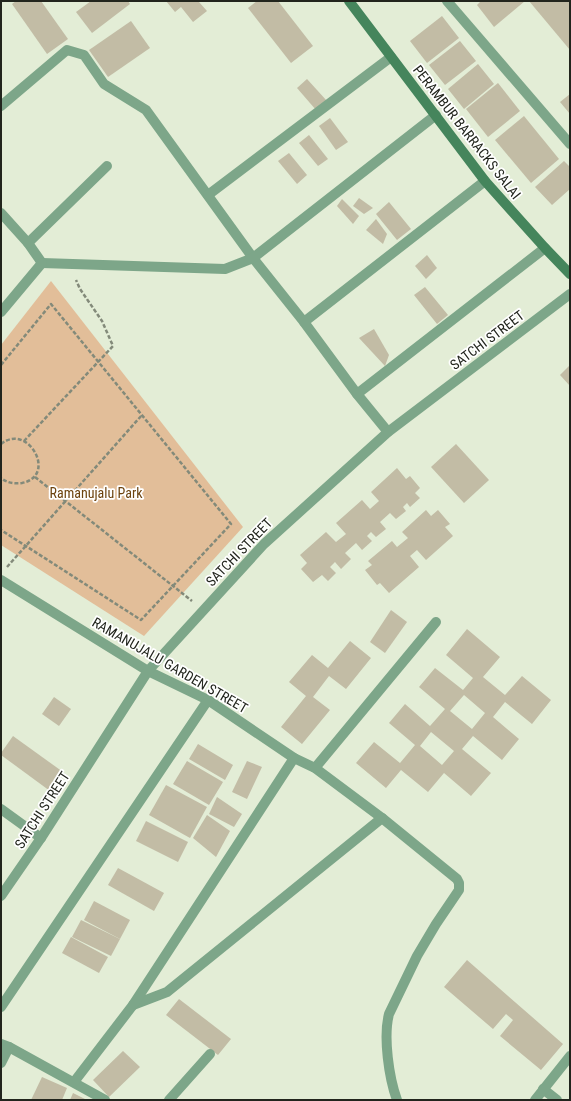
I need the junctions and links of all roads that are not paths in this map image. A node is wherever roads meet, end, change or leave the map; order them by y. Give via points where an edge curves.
1 (349, 1) edge
2 (447, 1) edge
3 (391, 57) junction
4 (1, 106) edge
5 (436, 115) junction
6 (570, 144) edge
7 (107, 166) dead end
8 (486, 181) junction
9 (208, 195) junction
10 (1, 213) edge
11 (28, 244) junction
12 (545, 248) junction
13 (253, 258) junction
14 (42, 263) junction
15 (570, 274) edge
16 (570, 294) edge
17 (1, 312) edge
18 (304, 322) junction
19 (357, 394) junction
20 (388, 432) junction
21 (1, 580) edge
22 (436, 622) dead end
23 (148, 671) junction
24 (208, 700) junction
25 (294, 758) junction
26 (315, 768) junction
27 (1, 809) edge
28 (382, 818) junction
29 (41, 838) junction
30 (1, 896) edge
31 (133, 1004) junction
32 (1, 1008) edge
33 (5, 1046) edge
34 (210, 1054) dead end
35 (570, 1056) edge
36 (1, 1063) edge
37 (74, 1082) junction
38 (544, 1089) junction
39 (105, 1100) edge
40 (168, 1100) edge
41 (397, 1100) edge
42 (535, 1100) edge
43 (557, 1100) edge

1 - 3 main road, PERAMBUR BARRACKS SALAI
2 - 6 street
3 - 5 main road, PERAMBUR BARRACKS SALAI
3 - 9 street
4 - 9 street via 67,50 84,55 104,84 146,110
5 - 8 main road, PERAMBUR BARRACKS SALAI
5 - 13 street
7 - 11 street
8 - 12 main road, PERAMBUR BARRACKS SALAI
8 - 18 street
9 - 13 street
10 - 11 street
11 - 14 street
12 - 15 main road, PERAMBUR BARRACKS SALAI
12 - 19 street
13 - 14 street via 225,269
13 - 18 street
14 - 17 street
16 - 20 street, SATCHI STREET
18 - 19 street
19 - 20 street
20 - 23 street, SATCHI STREET via 264,544
21 - 23 street, RAMANUJALU GARDEN STREET
22 - 26 street
23 - 24 street, RAMANUJALU GARDEN STREET
23 - 29 street, SATCHI STREET
24 - 25 street, RAMANUJALU GARDEN STREET
24 - 32 street
25 - 26 street, RAMANUJALU GARDEN STREET
25 - 31 street
26 - 28 street, RAMANUJALU GARDEN STREET
27 - 29 street
28 - 31 street via 166,992
28 - 41 street, RAMANUJALU GARDEN STREET via 453,875 459,883 458,890 417,956 389,1014 388,1052
29 - 30 street, SATCHI STREET
31 - 37 street
33 - 36 street
33 - 37 street
34 - 40 street
35 - 38 street
37 - 39 street
38 - 42 street
38 - 43 street

